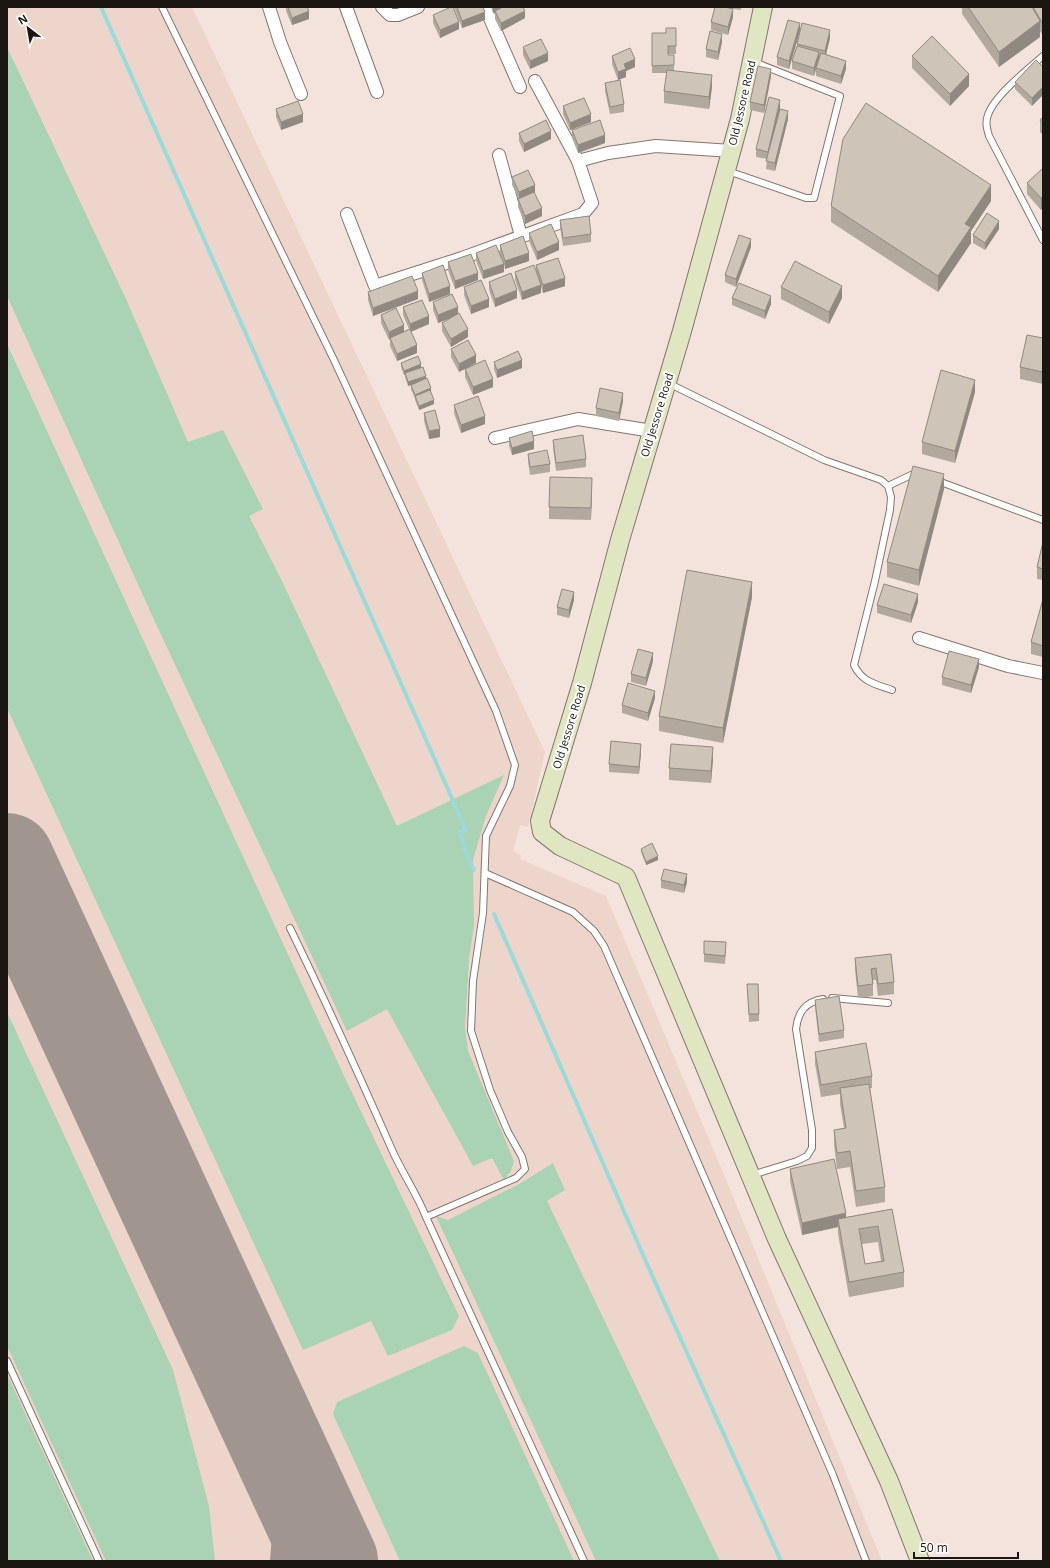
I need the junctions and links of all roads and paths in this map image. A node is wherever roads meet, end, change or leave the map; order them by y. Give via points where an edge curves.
1 (162, 7) edge
2 (269, 7) edge
3 (346, 7) edge
4 (382, 7) edge
5 (418, 7) edge
6 (485, 7) edge
7 (763, 7) edge
8 (1043, 56) edge
9 (752, 61) junction
10 (535, 81) dead end
11 (520, 87) dead end
12 (377, 92) dead end
13 (301, 94) dead end
14 (732, 151) junction
15 (499, 155) dead end
16 (578, 162) junction
17 (726, 170) junction
18 (347, 214) dead end
19 (521, 236) junction
20 (1043, 240) edge
21 (667, 382) junction
22 (652, 431) junction
23 (495, 438) dead end
24 (925, 478) edge
25 (932, 479) edge
26 (888, 486) junction
27 (1043, 520) edge
28 (918, 638) dead end
29 (1043, 673) edge
30 (892, 690) dead end
31 (485, 873) junction
32 (290, 928) dead end
33 (888, 1003) dead end
34 (750, 1175) junction
35 (426, 1217) junction
36 (7, 1361) edge
37 (99, 1561) edge
38 (584, 1561) edge
39 (866, 1561) edge
40 (920, 1561) edge

1 - 31 lane via 334,360 496,711 512,753 515,765 510,786 486,836
2 - 13 street
3 - 12 street
4 - 5 street via 390,15 398,15
6 - 11 street
7 - 9 street, Old Jessore Road
8 - 20 lane via 1009,85 988,113 986,123 989,136
9 - 14 street, Old Jessore Road
9 - 17 lane via 840,96 814,198 806,198
10 - 16 street
14 - 16 street via 656,146 608,152
14 - 17 street, Old Jessore Road
15 - 19 street
16 - 19 street via 592,203 587,210 583,214
17 - 21 street, Old Jessore Road
18 - 19 street via 375,286
21 - 22 street, Old Jessore Road
21 - 26 lane via 824,460 881,480
22 - 23 street via 578,419
22 - 34 street, Old Jessore Road via 582,683 540,821 542,832 560,846 626,877
24 - 26 lane via 911,475
25 - 27 lane
26 - 30 lane via 891,497 890,510 854,665 859,675
28 - 29 street via 1008,666
31 - 35 lane via 483,913 473,981 471,1031 490,1090 522,1157 525,1169 516,1178
31 - 39 lane via 573,912 594,931 604,946 833,1474
32 - 35 lane via 337,1025 396,1158
33 - 34 lane via 831,998 817,1000 803,1008 797,1017 796,1029 812,1130 812,1148 807,1156 797,1162
34 - 40 street via 889,1481
35 - 38 lane
36 - 37 lane

